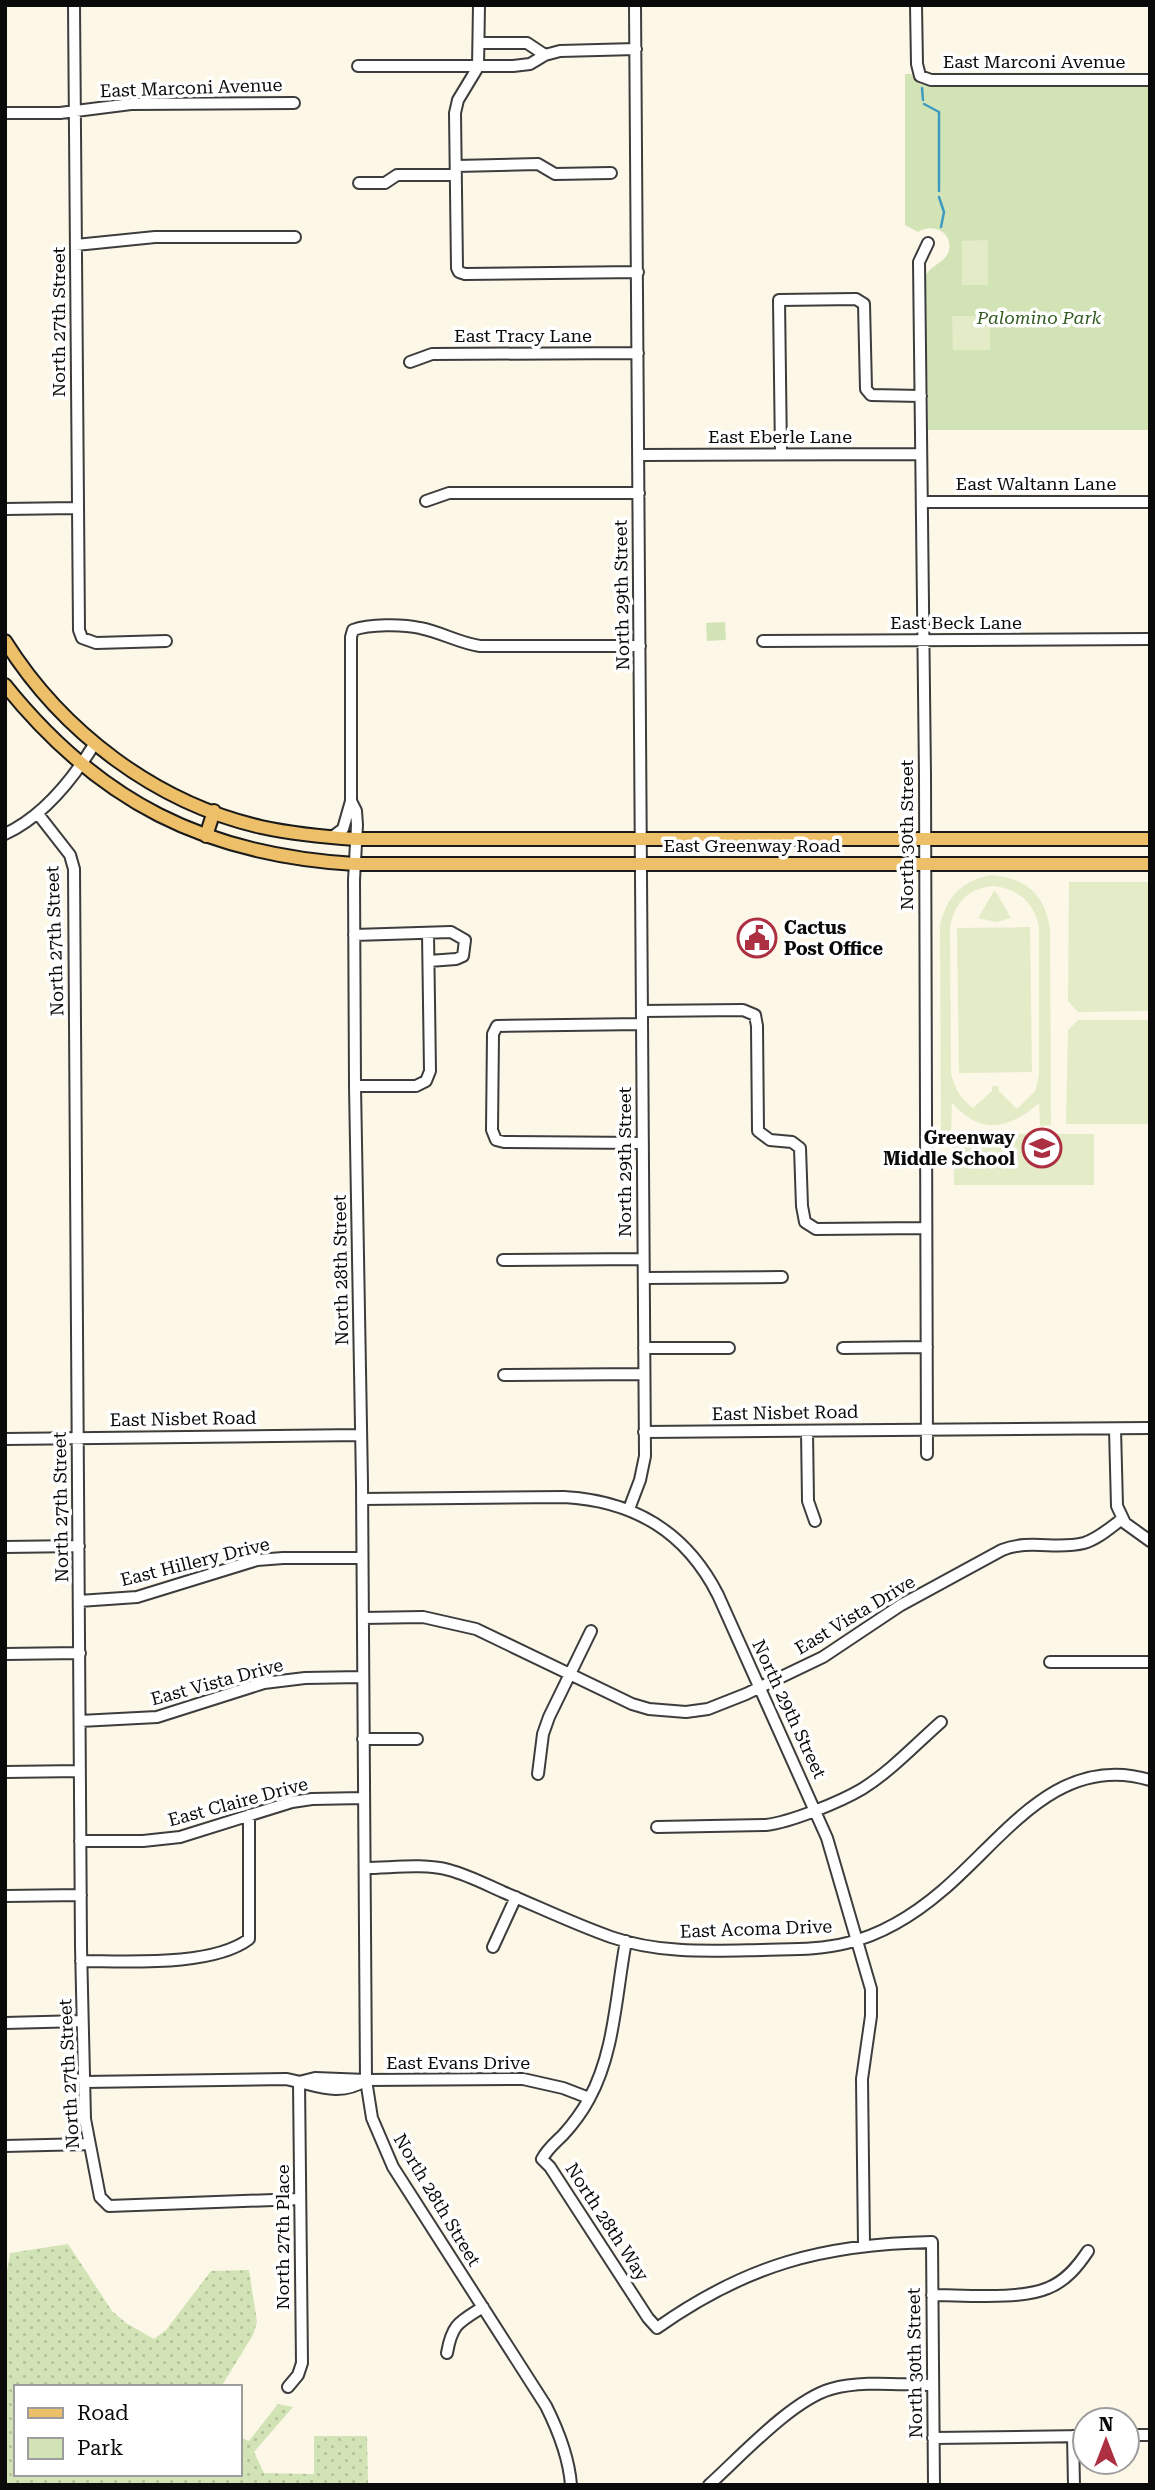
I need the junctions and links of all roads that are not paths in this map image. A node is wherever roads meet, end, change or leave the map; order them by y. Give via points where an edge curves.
1 (74, 5) edge
2 (479, 5) edge
3 (635, 5) edge
4 (916, 5) edge
5 (479, 43) junction
6 (636, 50) junction
7 (545, 55) junction
8 (358, 66) dead end
9 (478, 66) junction
10 (1150, 80) edge
11 (295, 103) dead end
12 (75, 111) junction
13 (5, 113) edge
14 (456, 171) junction
15 (611, 173) dead end
16 (359, 183) dead end
17 (295, 237) dead end
18 (928, 243) dead end
19 (76, 245) junction
20 (638, 272) junction
21 (638, 353) junction
22 (410, 362) dead end
23 (921, 396) junction
24 (781, 454) junction
25 (921, 454) junction
26 (639, 455) junction
27 (639, 493) junction
28 (426, 501) dead end
29 (922, 502) junction
30 (1150, 502) edge
31 (77, 508) junction
32 (5, 509) edge
33 (1150, 639) edge
34 (924, 640) junction
35 (5, 641) edge
36 (763, 641) dead end
37 (166, 642) dead end
38 (640, 646) junction
39 (5, 685) edge
40 (95, 743) junction
41 (81, 765) junction
42 (351, 801) junction
43 (214, 811) junction
44 (38, 814) junction
45 (5, 834) edge
46 (206, 836) junction
47 (332, 837) junction
48 (925, 838) junction
49 (356, 839) junction
50 (461, 839) junction
51 (640, 839) junction
52 (1150, 839) edge
53 (925, 862) junction
54 (641, 863) junction
55 (1150, 863) edge
56 (355, 864) junction
57 (458, 864) junction
58 (428, 933) junction
59 (354, 935) junction
60 (429, 961) junction
61 (642, 1011) junction
62 (642, 1024) junction
63 (355, 1086) junction
64 (643, 1143) junction
65 (926, 1228) junction
66 (643, 1259) junction
67 (503, 1260) dead end
68 (782, 1277) dead end
69 (644, 1278) junction
70 (927, 1347) junction
71 (644, 1348) junction
72 (729, 1348) dead end
73 (843, 1348) dead end
74 (644, 1374) junction
75 (504, 1375) dead end
76 (927, 1429) junction
77 (1115, 1429) junction
78 (1150, 1429) edge
79 (807, 1431) junction
80 (644, 1432) junction
81 (361, 1435) junction
82 (78, 1438) junction
83 (5, 1439) edge
84 (927, 1454) dead end
85 (362, 1499) junction
86 (629, 1509) junction
87 (1122, 1519) junction
88 (815, 1521) dead end
89 (1150, 1541) edge
90 (79, 1546) junction
91 (5, 1547) edge
92 (362, 1558) junction
93 (79, 1601) junction
94 (363, 1618) junction
95 (591, 1631) dead end
96 (80, 1653) junction
97 (5, 1654) edge
98 (1050, 1662) dead end
99 (1150, 1662) edge
100 (570, 1674) junction
101 (362, 1677) junction
102 (760, 1687) junction
103 (80, 1721) junction
104 (941, 1722) dead end
105 (363, 1739) junction
106 (417, 1739) dead end
107 (80, 1771) junction
108 (5, 1772) edge
109 (538, 1774) dead end
110 (1150, 1780) edge
111 (363, 1798) junction
112 (815, 1810) junction
113 (249, 1815) junction
114 (657, 1827) dead end
115 (80, 1841) junction
116 (365, 1868) junction
117 (81, 1895) junction
118 (5, 1896) edge
119 (516, 1897) junction
120 (858, 1940) junction
121 (626, 1941) junction
122 (493, 1947) dead end
123 (81, 1961) junction
124 (82, 2021) junction
125 (5, 2023) edge
126 (366, 2080) junction
127 (299, 2081) junction
128 (84, 2082) junction
129 (589, 2098) junction
130 (88, 2144) junction
131 (5, 2146) edge
132 (300, 2199) junction
133 (864, 2245) junction
134 (1088, 2251) dead end
135 (932, 2295) junction
136 (483, 2307) junction
137 (447, 2353) dead end
138 (933, 2385) junction
139 (288, 2387) dead end
140 (1071, 2436) edge
141 (933, 2438) junction
142 (571, 2485) edge
143 (709, 2485) edge
144 (934, 2485) edge

1 - 12 street, North 27th Street
2 - 5 street
3 - 6 street, North 29th Street
4 - 10 street, East Marconi Avenue via 920,76 942,80
5 - 7 street via 527,43
5 - 9 street
6 - 7 street via 565,50
6 - 20 street, North 29th Street
7 - 9 street via 530,64
8 - 9 street
9 - 14 street via 455,113
11 - 12 street, East Marconi Avenue via 131,104
12 - 13 street, East Marconi Avenue
12 - 19 street, North 27th Street
14 - 15 street via 538,164 555,174
14 - 16 street
14 - 20 street via 459,272
17 - 19 street via 155,237
18 - 23 street, North 30th Street via 919,262
19 - 31 street, North 27th Street
20 - 21 street, North 29th Street
21 - 22 street, East Tracy Lane via 432,354
21 - 26 street, North 29th Street
23 - 24 street via 871,396 866,389 864,304 856,299 779,300
23 - 25 street, North 30th Street
24 - 25 street, East Eberle Lane
24 - 26 street, East Eberle Lane
25 - 29 street, North 30th Street
26 - 27 street, North 29th Street
27 - 28 street via 449,493
27 - 38 street, North 29th Street
29 - 30 street, East Waltann Lane
29 - 34 street, North 30th Street
31 - 32 street
31 - 37 street, North 27th Street via 82,638 96,643
33 - 34 street, East Beck Lane
34 - 36 street, East Beck Lane
34 - 48 street, North 30th Street
35 - 40 main road, East Greenway Road via 43,692
38 - 42 street, North 28th Street via 480,646 418,627 353,630
38 - 51 street, North 29th Street
39 - 41 main road, East Greenway Road via 50,738
40 - 41 street
40 - 43 main road, East Greenway Road via 156,786
41 - 44 street
41 - 46 main road, East Greenway Road via 145,809
42 - 47 street, North 28th Street via 343,828
42 - 49 street, North 28th Street via 356,811
43 - 46 main road
43 - 47 main road, East Greenway Road via 260,826
44 - 45 street
44 - 82 street, North 27th Street via 70,855 74,869
46 - 56 main road, East Greenway Road via 290,858
47 - 49 main road, East Greenway Road
48 - 51 main road, East Greenway Road
48 - 52 main road, East Greenway Road
48 - 53 street, North 30th Street
49 - 50 main road, East Greenway Road
49 - 56 street, North 28th Street
50 - 51 main road, East Greenway Road
50 - 57 main road
51 - 54 street, North 29th Street
53 - 54 main road, East Greenway Road
53 - 55 main road, East Greenway Road
53 - 65 street, North 30th Street
54 - 57 main road, East Greenway Road
54 - 61 street, North 29th Street
56 - 57 main road, East Greenway Road
56 - 59 street, North 28th Street
58 - 59 street
58 - 60 street
58 - 60 street via 451,932 465,940 466,948 456,959
59 - 63 street, North 28th Street
60 - 63 street via 430,1071 426,1081 416,1086
61 - 62 street, North 29th Street
61 - 65 street via 743,1010 754,1015 758,1026 758,1131 770,1140 792,1142 800,1148 805,1222 816,1228
62 - 64 street, North 29th Street
62 - 64 street via 497,1026 493,1034 492,1130 496,1140 504,1142
63 - 81 street, North 28th Street
64 - 66 street, North 29th Street
65 - 70 street, North 30th Street
66 - 67 street
66 - 69 street, North 29th Street
68 - 69 street
69 - 71 street, North 29th Street
70 - 73 street
70 - 76 street, North 30th Street
71 - 72 street
71 - 74 street, North 29th Street
74 - 75 street
74 - 80 street, North 29th Street
76 - 77 street, East Nisbet Road
76 - 79 street, East Nisbet Road
76 - 84 street
77 - 78 street, East Nisbet Road
77 - 87 street via 1115,1495
79 - 80 street, East Nisbet Road
79 - 88 street via 808,1501
80 - 86 street, North 29th Street via 643,1469
81 - 82 street, East Nisbet Road
81 - 85 street, North 28th Street
82 - 83 street, East Nisbet Road
82 - 90 street, North 27th Street
85 - 86 street via 564,1496
85 - 92 street, North 28th Street
86 - 102 street, North 29th Street via 672,1535 704,1570
87 - 89 street
87 - 102 street, East Vista Drive via 1081,1544 1018,1545 1002,1550 901,1605 815,1662
90 - 91 street
90 - 93 street, North 27th Street
92 - 93 street, East Hillery Drive via 257,1560 137,1597
92 - 94 street, North 28th Street
93 - 96 street, North 27th Street
94 - 100 street, East Vista Drive via 423,1617 460,1624
94 - 101 street, North 28th Street
95 - 100 street
96 - 97 street
96 - 103 street, North 27th Street
98 - 99 street
100 - 102 street, East Vista Drive via 632,1704 671,1712 708,1709
100 - 109 street via 543,1734
101 - 103 street, East Vista Drive via 281,1680 157,1717
101 - 105 street, North 28th Street
102 - 112 street, North 29th Street
103 - 107 street, North 27th Street
104 - 112 street via 862,1789
105 - 106 street
105 - 111 street, North 28th Street
107 - 108 street
107 - 115 street, North 27th Street
110 - 120 street, East Acoma Drive via 1104,1774 1055,1790 920,1909
111 - 113 street, East Claire Drive via 312,1799
111 - 116 street, North 28th Street
112 - 114 street via 766,1825
112 - 120 street, North 29th Street
113 - 115 street, East Claire Drive via 170,1838
113 - 123 street via 249,1939 224,1950 172,1961
115 - 117 street, North 27th Street
116 - 119 street, East Acoma Drive via 447,1870
116 - 126 street, North 28th Street
117 - 118 street
117 - 123 street, North 27th Street
119 - 121 street, East Acoma Drive
119 - 122 street
120 - 121 street, East Acoma Drive via 814,1948 695,1951
120 - 133 street, North 29th Street via 872,2006 862,2079
121 - 129 street, North 28th Way via 604,2061
123 - 124 street, North 27th Street
124 - 125 street
124 - 128 street, North 27th Street
126 - 127 street, East Evans Drive via 352,2089 314,2087
126 - 129 street, East Evans Drive via 523,2079
126 - 136 street, North 28th Street via 372,2118 393,2167
127 - 128 street, East Evans Drive
127 - 132 street, North 27th Place
128 - 130 street, North 27th Street
129 - 133 street, North 28th Way via 542,2159 657,2328 729,2283 800,2257
130 - 131 street
130 - 132 street, North 27th Street via 100,2197 109,2206
132 - 139 street, North 27th Place via 302,2362
133 - 135 street, North 30th Street via 932,2242
134 - 135 street via 1065,2279 1048,2289
135 - 138 street, North 30th Street
136 - 137 street via 450,2334
136 - 142 street, North 28th Street via 546,2406
138 - 141 street, North 30th Street
138 - 143 street via 851,2385 813,2395
140 - 141 street
141 - 144 street, North 30th Street

